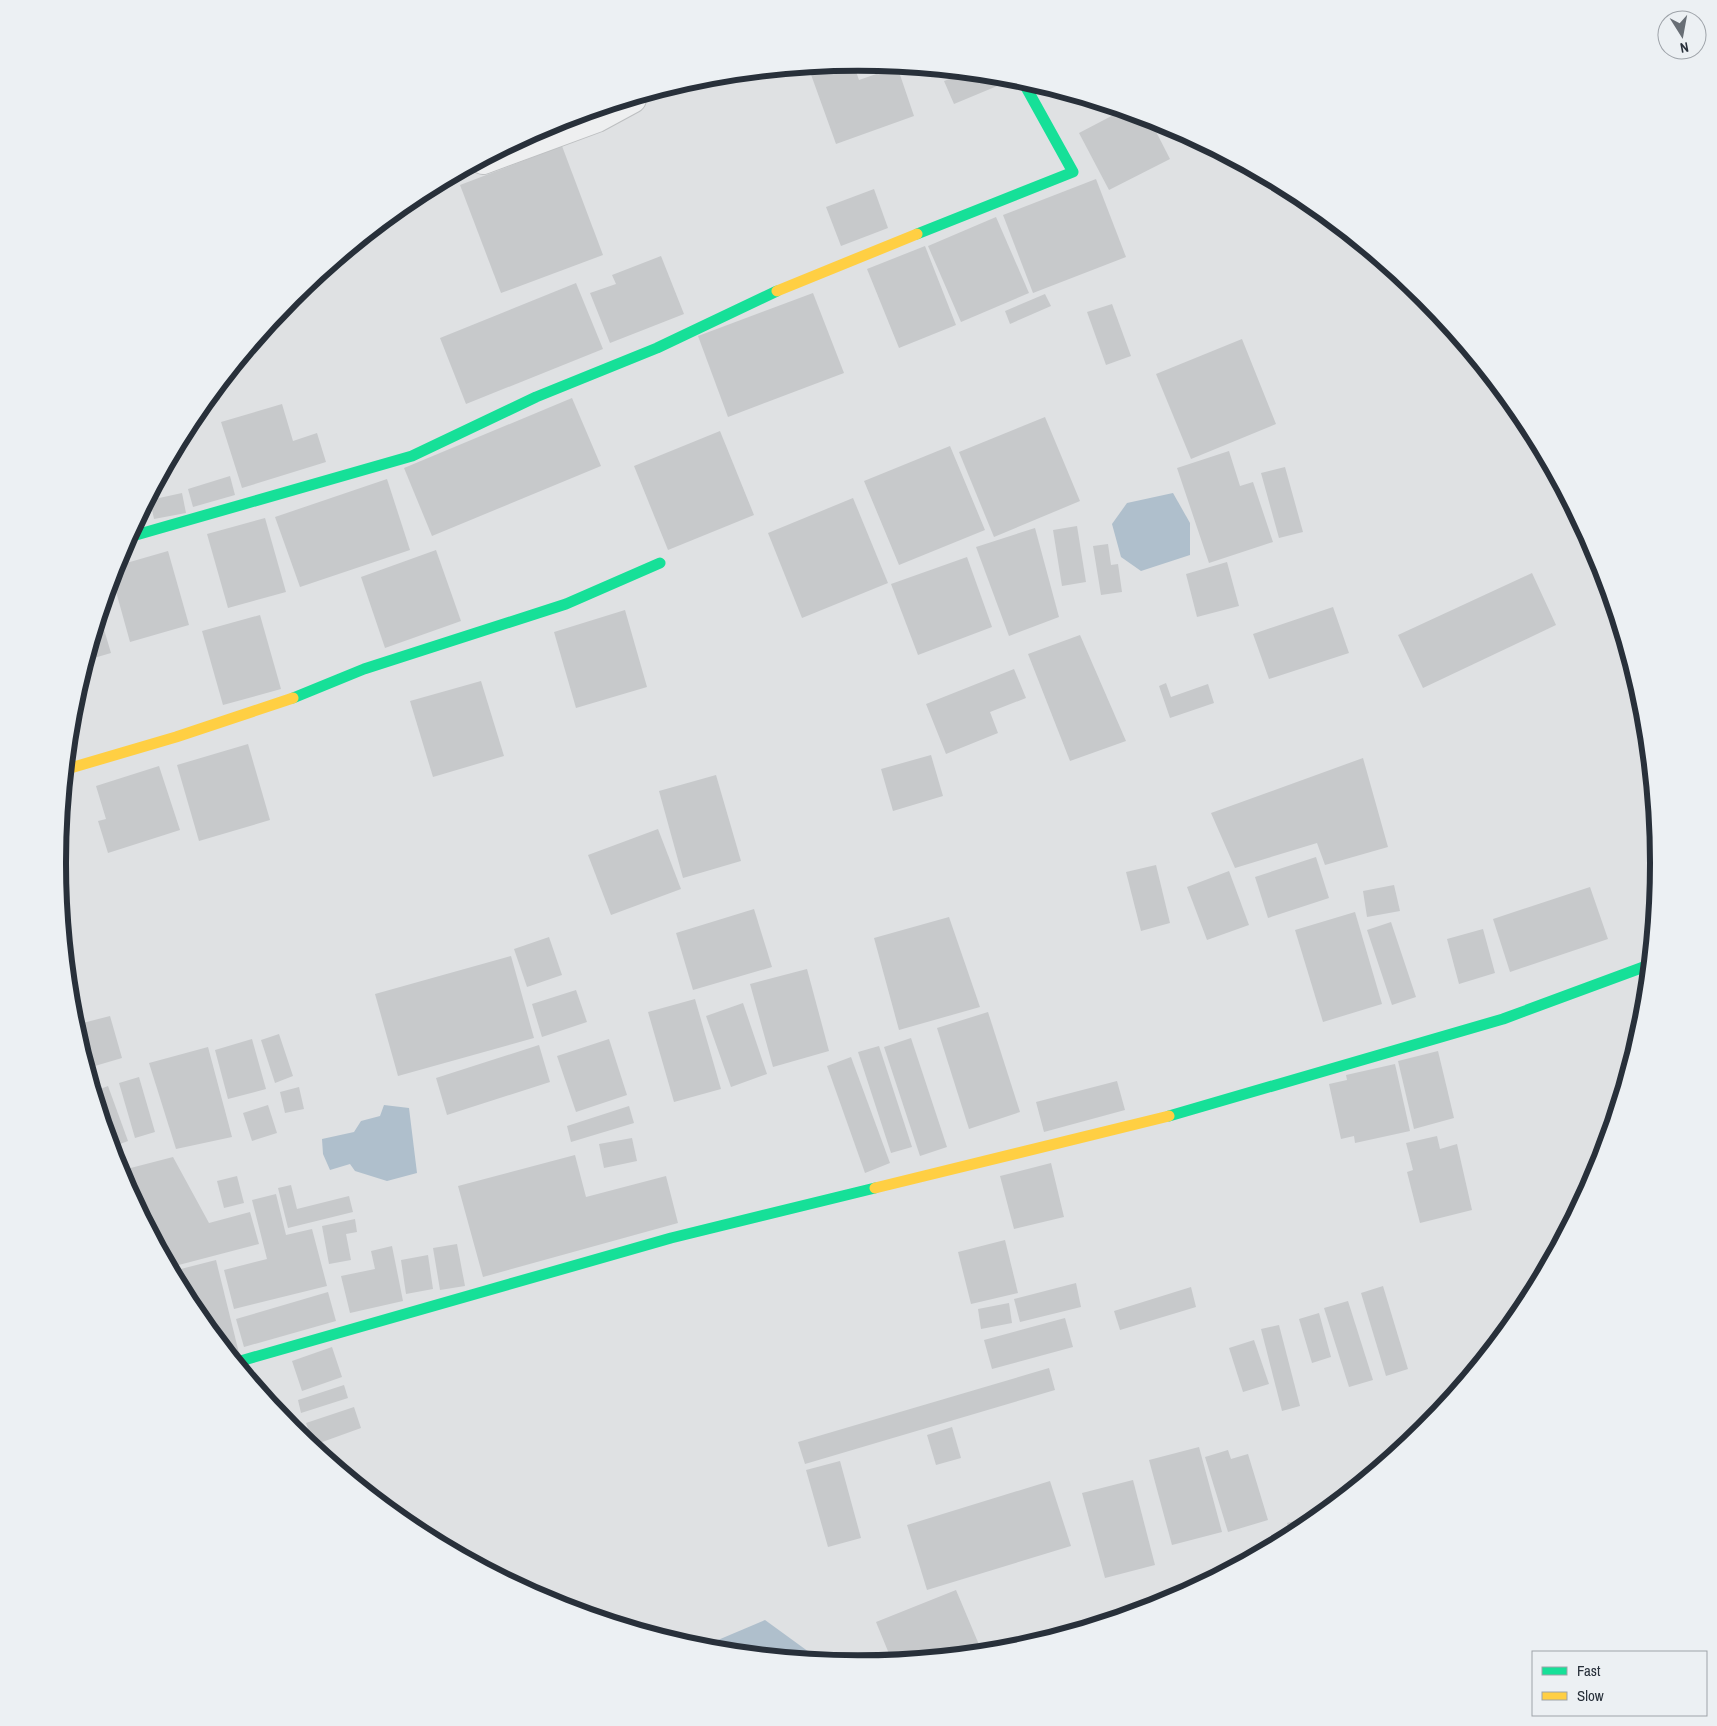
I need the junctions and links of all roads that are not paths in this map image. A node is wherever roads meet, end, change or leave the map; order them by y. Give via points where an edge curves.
1 (1027, 89) edge
2 (608, 112) edge
3 (525, 144) edge
4 (138, 534) edge
5 (660, 563) dead end
6 (72, 767) edge
7 (1644, 967) edge
8 (243, 1360) edge

1 - 4 street via 1073,172 783,288 657,348 536,397 412,456
2 - 3 street
5 - 6 street via 566,604 364,669 279,704
7 - 8 street via 1503,1019 1174,1115 671,1238

